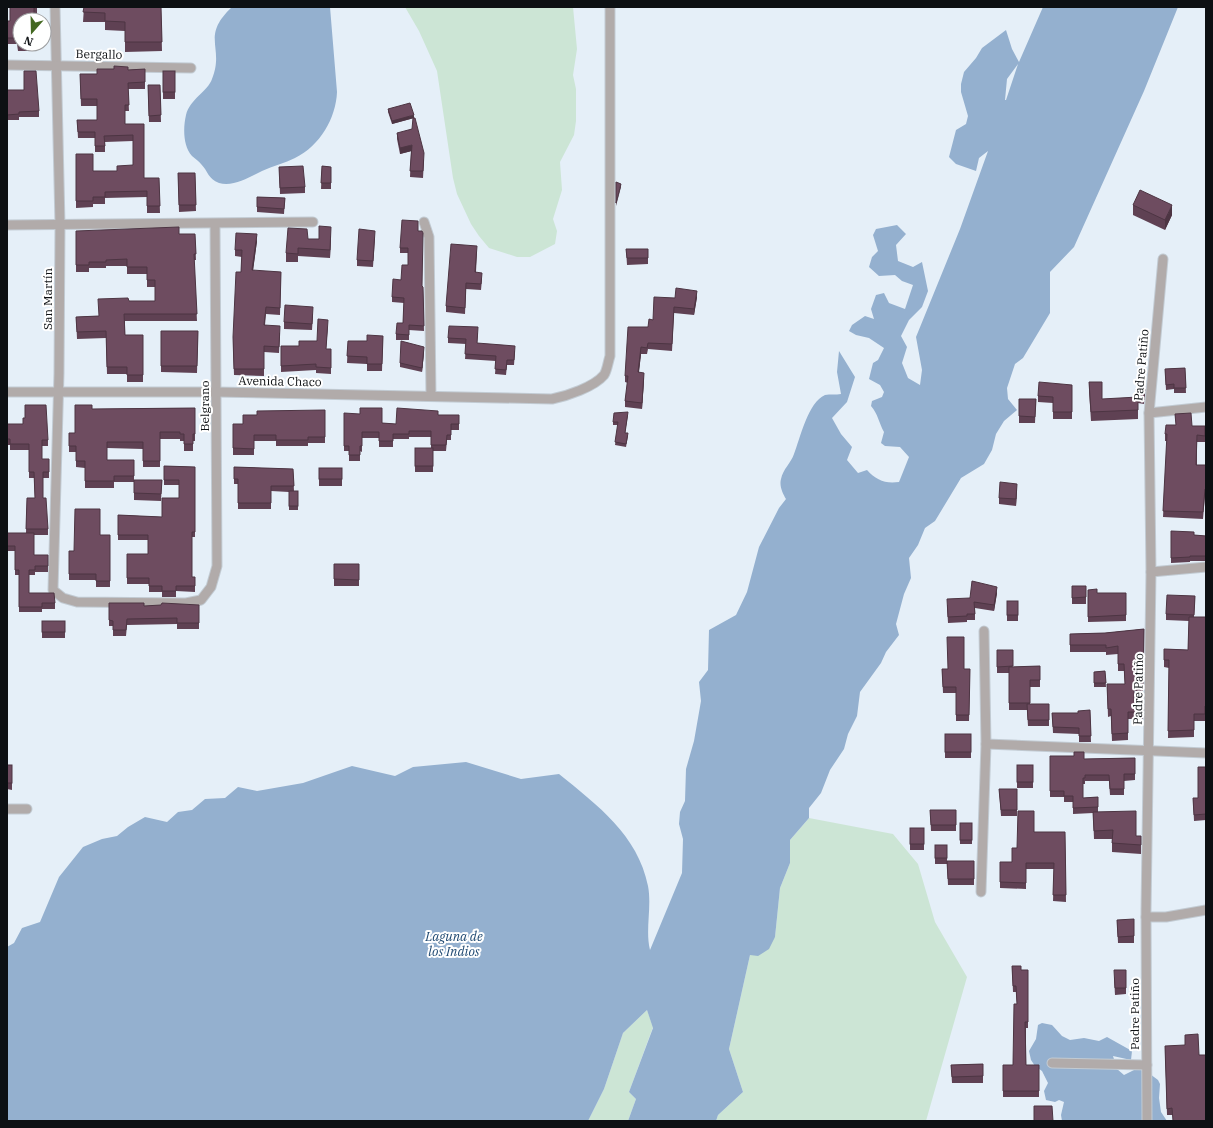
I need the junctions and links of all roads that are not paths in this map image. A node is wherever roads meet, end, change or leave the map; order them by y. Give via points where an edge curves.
1 (55, 7) edge
2 (610, 7) edge
3 (7, 65) edge
4 (56, 65) junction
5 (191, 68) dead end
6 (314, 222) dead end
7 (424, 222) dead end
8 (215, 224) junction
9 (7, 225) edge
10 (60, 225) junction
11 (1163, 259) dead end
12 (7, 392) edge
13 (58, 392) junction
14 (216, 392) junction
15 (431, 396) junction
16 (1206, 407) edge
17 (1149, 413) junction
18 (1206, 567) edge
19 (1151, 572) junction
20 (211, 587) joint
21 (984, 631) dead end
22 (986, 744) junction
23 (1149, 751) junction
24 (1206, 752) edge
25 (7, 809) edge
26 (27, 809) dead end
27 (981, 892) dead end
28 (1206, 910) edge
29 (1146, 917) junction
30 (1052, 1063) dead end
31 (1147, 1065) junction
32 (1147, 1121) edge

1 - 4 street, San Martín
2 - 15 street, Avenida Chaco via 610,356 604,374 591,384 568,395 552,399
3 - 4 street, Bergallo
4 - 5 street, Bergallo
4 - 10 street, San Martín
6 - 8 street
7 - 15 street via 429,237
8 - 10 street
8 - 14 street, Belgrano
9 - 10 street
10 - 13 street, San Martín
11 - 17 street, Padre Patiño
12 - 13 street, Avenida Chaco
13 - 14 street, Avenida Chaco
13 - 20 street, San Martín via 53,590 63,598 77,602 186,603 201,600
14 - 15 street, Avenida Chaco
14 - 20 street, Belgrano via 217,566
16 - 17 street
17 - 19 street, Padre Patiño
18 - 19 street
19 - 23 street, Padre Patiño
21 - 22 street
22 - 23 street
22 - 27 street
23 - 24 street
23 - 29 street, Padre Patiño
25 - 26 street
28 - 29 street via 1166,917
29 - 31 street, Padre Patiño
30 - 31 street
31 - 32 street, Padre Patiño

